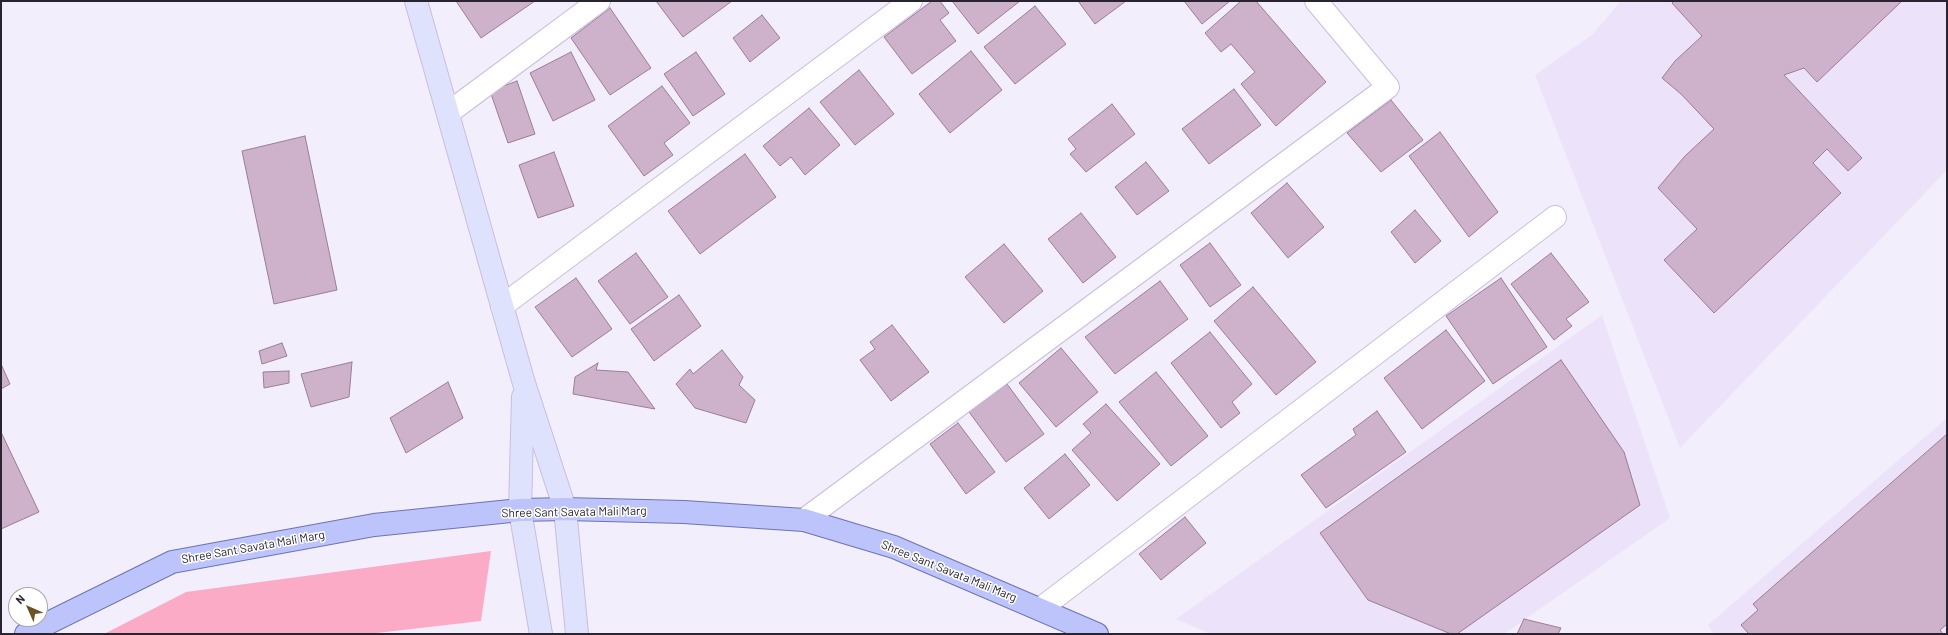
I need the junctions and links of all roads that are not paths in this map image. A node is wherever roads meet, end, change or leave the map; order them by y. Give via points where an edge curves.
1 (416, 1) edge
2 (599, 1) edge
3 (911, 1) edge
4 (1316, 1) edge
5 (448, 113) junction
6 (1555, 217) dead end
7 (502, 306) junction
8 (523, 380) junction
9 (565, 509) junction
10 (520, 510) junction
11 (804, 520) junction
12 (1040, 609) junction
13 (26, 634) edge
14 (541, 634) edge
15 (577, 634) edge
16 (1097, 634) edge

1 - 5 main road
2 - 5 street
3 - 7 street
4 - 11 street via 1388,87
5 - 7 main road
6 - 12 street
7 - 8 main road
8 - 9 main road
8 - 10 main road
9 - 10 main road, Shree Sant Savata Mali Marg
9 - 11 main road, Shree Sant Savata Mali Marg via 684,512
9 - 15 main road
10 - 13 main road, Shree Sant Savata Mali Marg via 374,525 172,562
10 - 14 main road
11 - 12 main road, Shree Sant Savata Mali Marg via 894,546
12 - 16 main road, Shree Sant Savata Mali Marg

